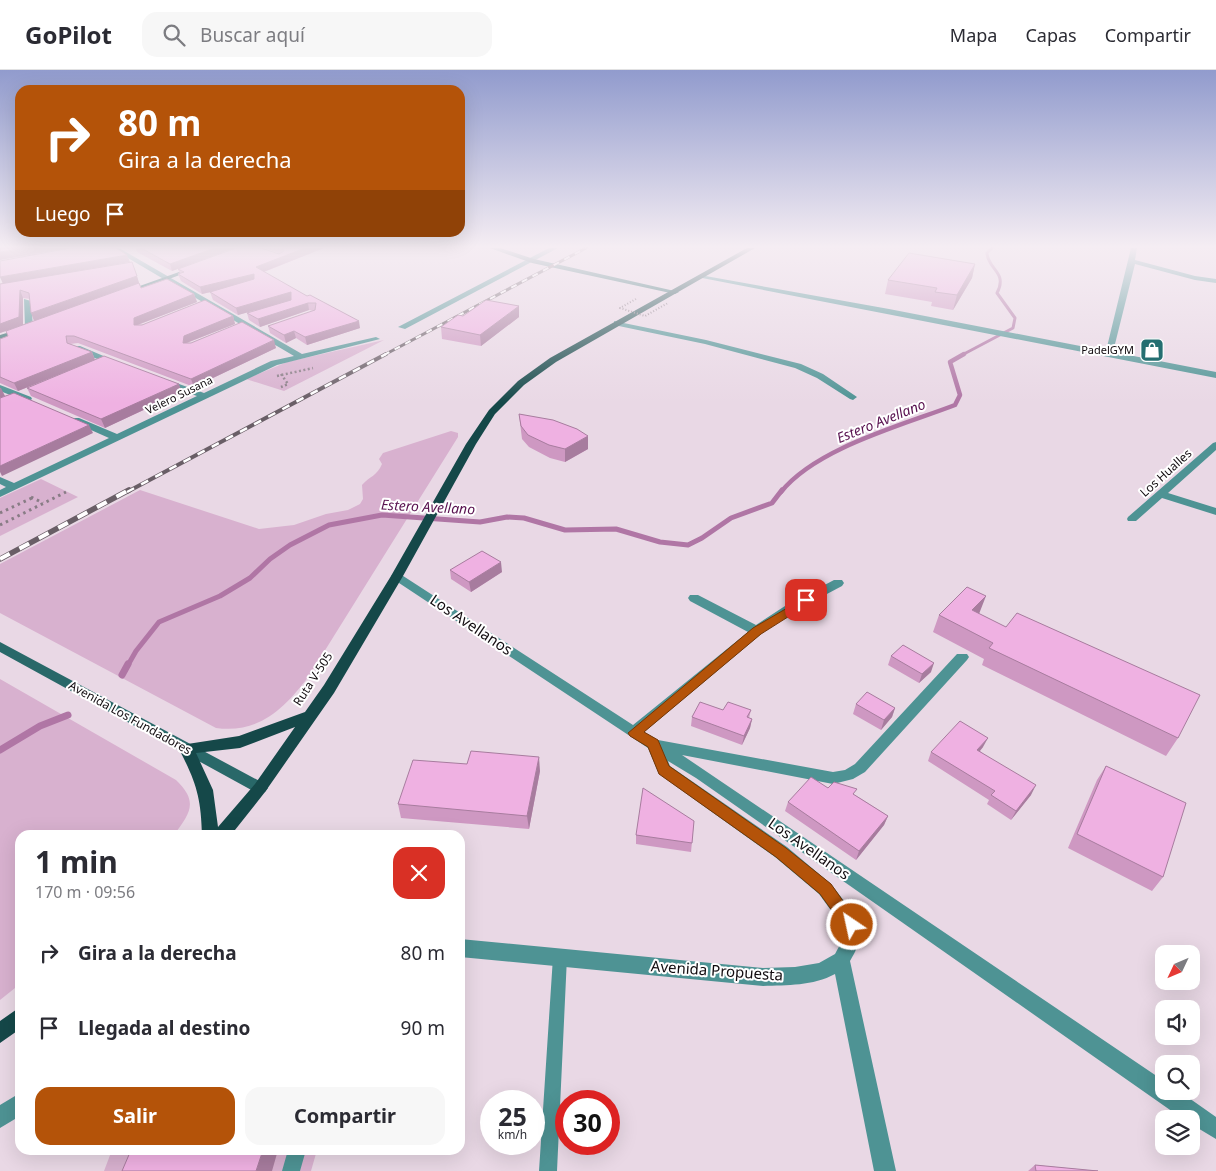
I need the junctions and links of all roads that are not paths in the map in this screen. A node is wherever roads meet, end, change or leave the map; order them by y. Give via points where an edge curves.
1 (203, 299) edge
2 (456, 299) edge
3 (661, 299) edge
4 (821, 299) edge
5 (1123, 299) edge
6 (27, 301) edge
7 (617, 323) junction
8 (38, 324) edge
9 (402, 327) dead end
10 (29, 328) junction
11 (0, 338) edge
12 (376, 339) dead end
13 (74, 348) edge
14 (1109, 354) junction
15 (300, 356) junction
16 (124, 366) edge
17 (1216, 375) edge
18 (159, 379) edge
19 (0, 388) edge
20 (204, 396) junction
21 (854, 397) dead end
22 (36, 403) edge
23 (63, 414) edge
24 (117, 438) junction
25 (1216, 445) edge
26 (0, 480) edge
27 (14, 487) junction
28 (0, 494) edge
29 (1161, 494) junction
30 (1216, 512) edge
31 (1132, 519) dead end
32 (397, 576) junction
33 (838, 583) dead end
34 (694, 598) dead end
35 (757, 631) junction
36 (0, 646) edge
37 (962, 657) dead end
38 (312, 714) junction
39 (634, 733) junction
40 (653, 744) junction
41 (186, 749) junction
42 (260, 788) junction
43 (210, 830) edge
44 (225, 830) edge
45 (465, 948) edge
46 (560, 957) junction
47 (841, 960) junction
48 (15, 1021) edge
49 (0, 1033) edge
50 (15, 1107) edge
51 (0, 1118) edge
52 (1216, 1129) edge
53 (296, 1155) edge
54 (291, 1171) edge
55 (548, 1171) edge
56 (885, 1171) edge

1 - 15 street via 263,331
2 - 9 street
3 - 7 main road, Ruta V-505
4 - 14 street
5 - 14 street
6 - 10 street
7 - 21 street via 798,366 829,380
7 - 32 main road, Ruta V-505 via 521,383 492,412
8 - 10 street
10 - 11 street
12 - 15 street, Velero Susana
13 - 16 street via 102,361
14 - 17 street
15 - 20 street, Velero Susana via 274,363
18 - 20 street
19 - 22 street
20 - 24 street, Velero Susana
23 - 24 street
24 - 27 street, Velero Susana
25 - 29 street, Los Hualles
26 - 27 street
27 - 28 street, Velero Susana
29 - 30 street
29 - 31 street, Los Hualles
32 - 38 main road, Ruta V-505
32 - 39 street, Los Avellanos
33 - 35 street via 789,609
34 - 35 street
35 - 39 street
36 - 41 street, Avenida Los Fundadores
37 - 40 street via 860,768 848,775 833,778
38 - 41 main road via 240,742
38 - 42 main road, Ruta V-505
39 - 40 street, Los Avellanos
40 - 47 street via 664,770 781,852 825,889 852,925 852,940
40 - 52 street, Los Avellanos
41 - 42 street, Avenida Los Fundadores
41 - 43 main road via 199,769 208,795
42 - 44 main road, Ruta V-505
45 - 46 street, Avenida Propuesta
46 - 47 street, Avenida Propuesta via 763,977 822,971
46 - 55 lane
47 - 56 street
48 - 49 main road
50 - 51 street
53 - 54 lane

